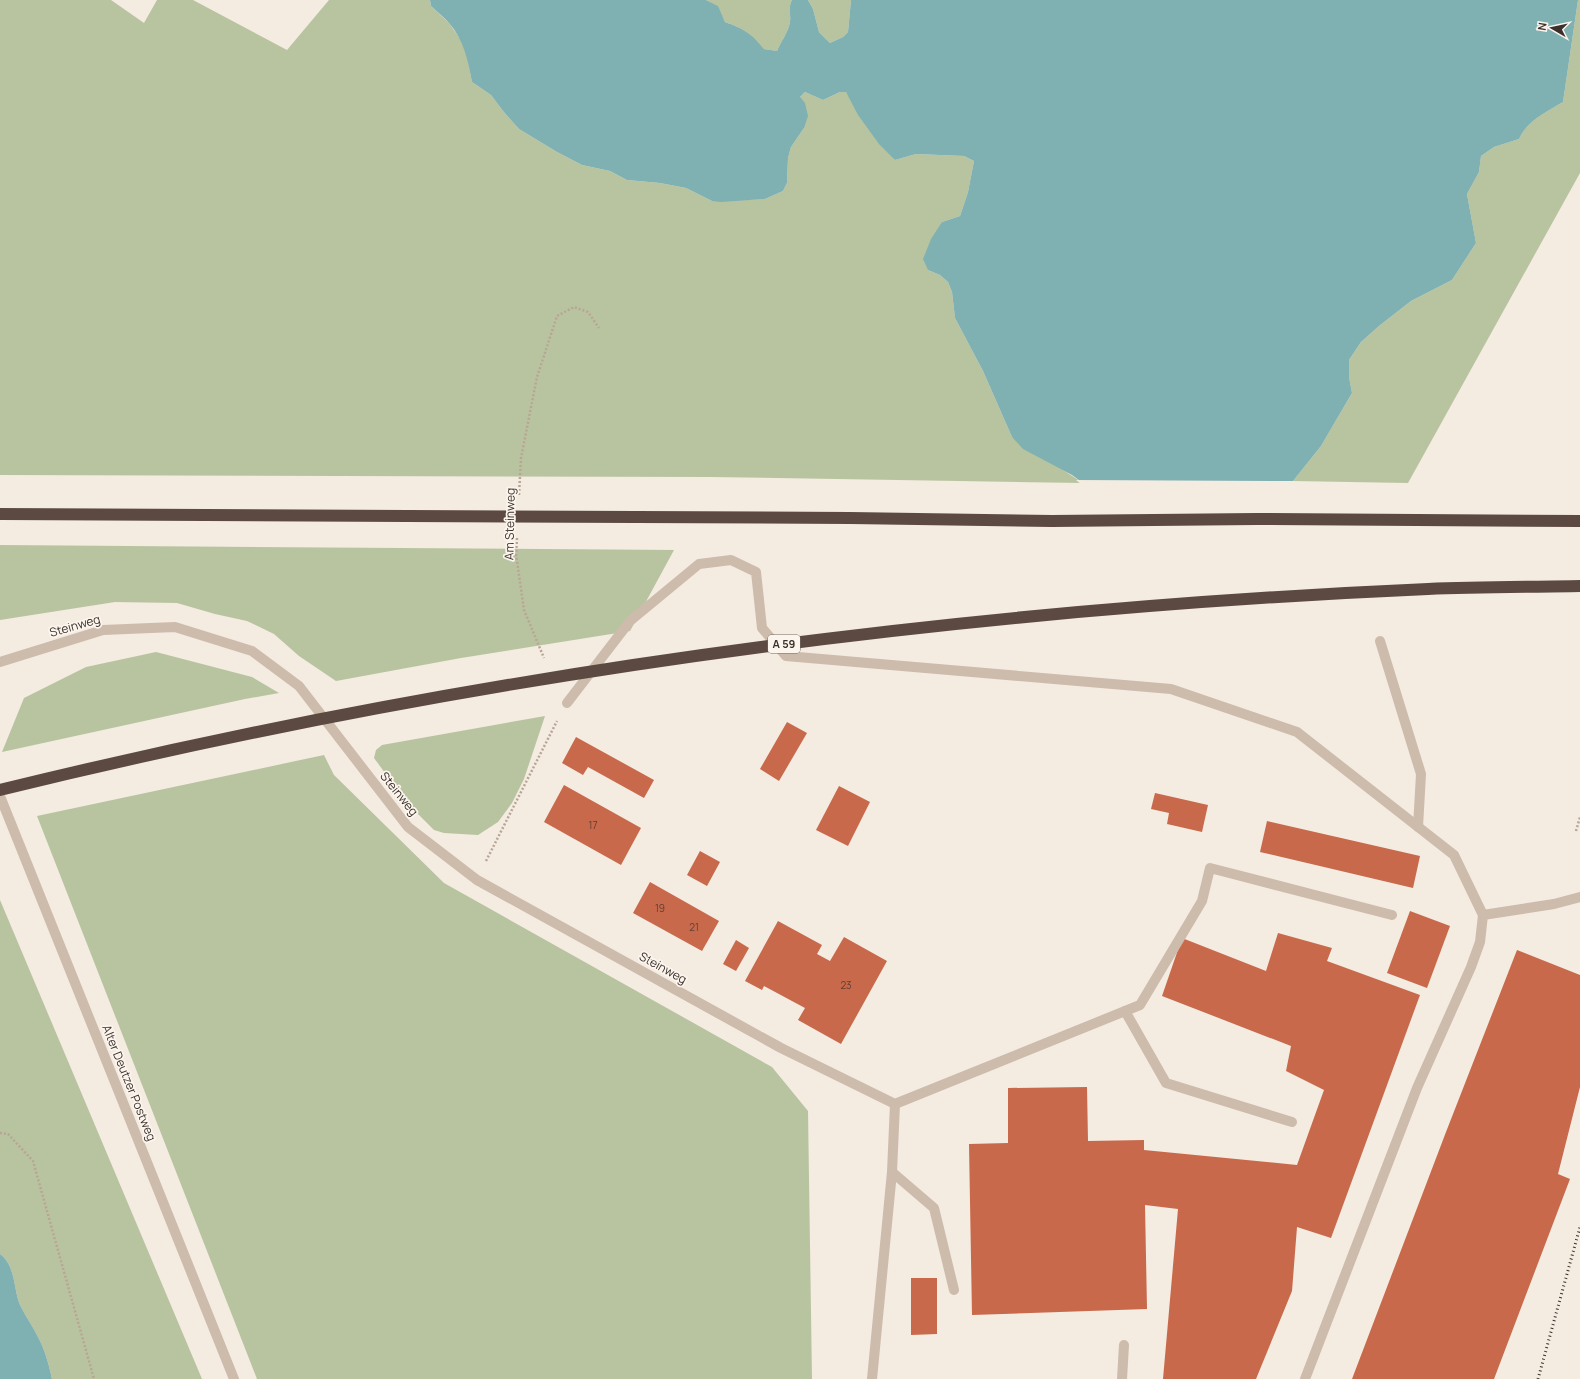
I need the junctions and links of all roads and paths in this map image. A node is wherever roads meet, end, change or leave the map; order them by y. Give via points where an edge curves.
1 (599, 328) dead end
2 (519, 503) dead end
3 (0, 514) edge
4 (1580, 521) edge
5 (518, 532) dead end
6 (1580, 586) edge
7 (1380, 641) dead end
8 (0, 662) edge
9 (545, 662) dead end
10 (567, 702) joint
11 (0, 790) edge
12 (0, 796) edge
13 (1580, 817) edge
14 (1418, 827) junction
15 (1576, 831) dead end
16 (477, 880) junction
17 (1580, 897) edge
18 (1392, 915) dead end
19 (1483, 915) junction
20 (1125, 1011) junction
21 (895, 1104) junction
22 (1292, 1122) dead end
23 (0, 1133) edge
24 (892, 1172) junction
25 (954, 1290) dead end
26 (1124, 1345) dead end
27 (94, 1379) edge
28 (234, 1379) edge
29 (872, 1379) edge
30 (1122, 1379) edge
31 (1305, 1379) edge

1 - 2 path, Am Steinweg via 588,312 574,307 557,316 537,377 521,458
3 - 4 highway, bridge via 1052,521
5 - 9 path, Am Steinweg via 516,554 524,610
6 - 11 highway, A 59, bridge via 1430,589 1209,601 988,620 768,646 548,678 330,717 113,762
7 - 14 street via 1421,774
8 - 16 street, Steinweg via 103,630 167,627 175,627 252,651 299,686 408,827
10 - 14 street via 630,621 699,564 731,560 756,572 762,628 786,656 1171,689 1297,732
10 - 16 path
12 - 28 street, Alter Deutzer Postweg
13 - 15 path
14 - 19 street via 1454,855
16 - 21 street, Steinweg via 781,1048
17 - 19 street via 1554,904
18 - 20 street via 1210,868 1202,901 1140,1005
19 - 31 street via 1480,942 1471,967 1416,1088
20 - 21 street
20 - 22 street via 1166,1083
21 - 24 street
23 - 27 path via 8,1134 33,1161
24 - 25 street via 934,1208
24 - 29 street
26 - 30 street

